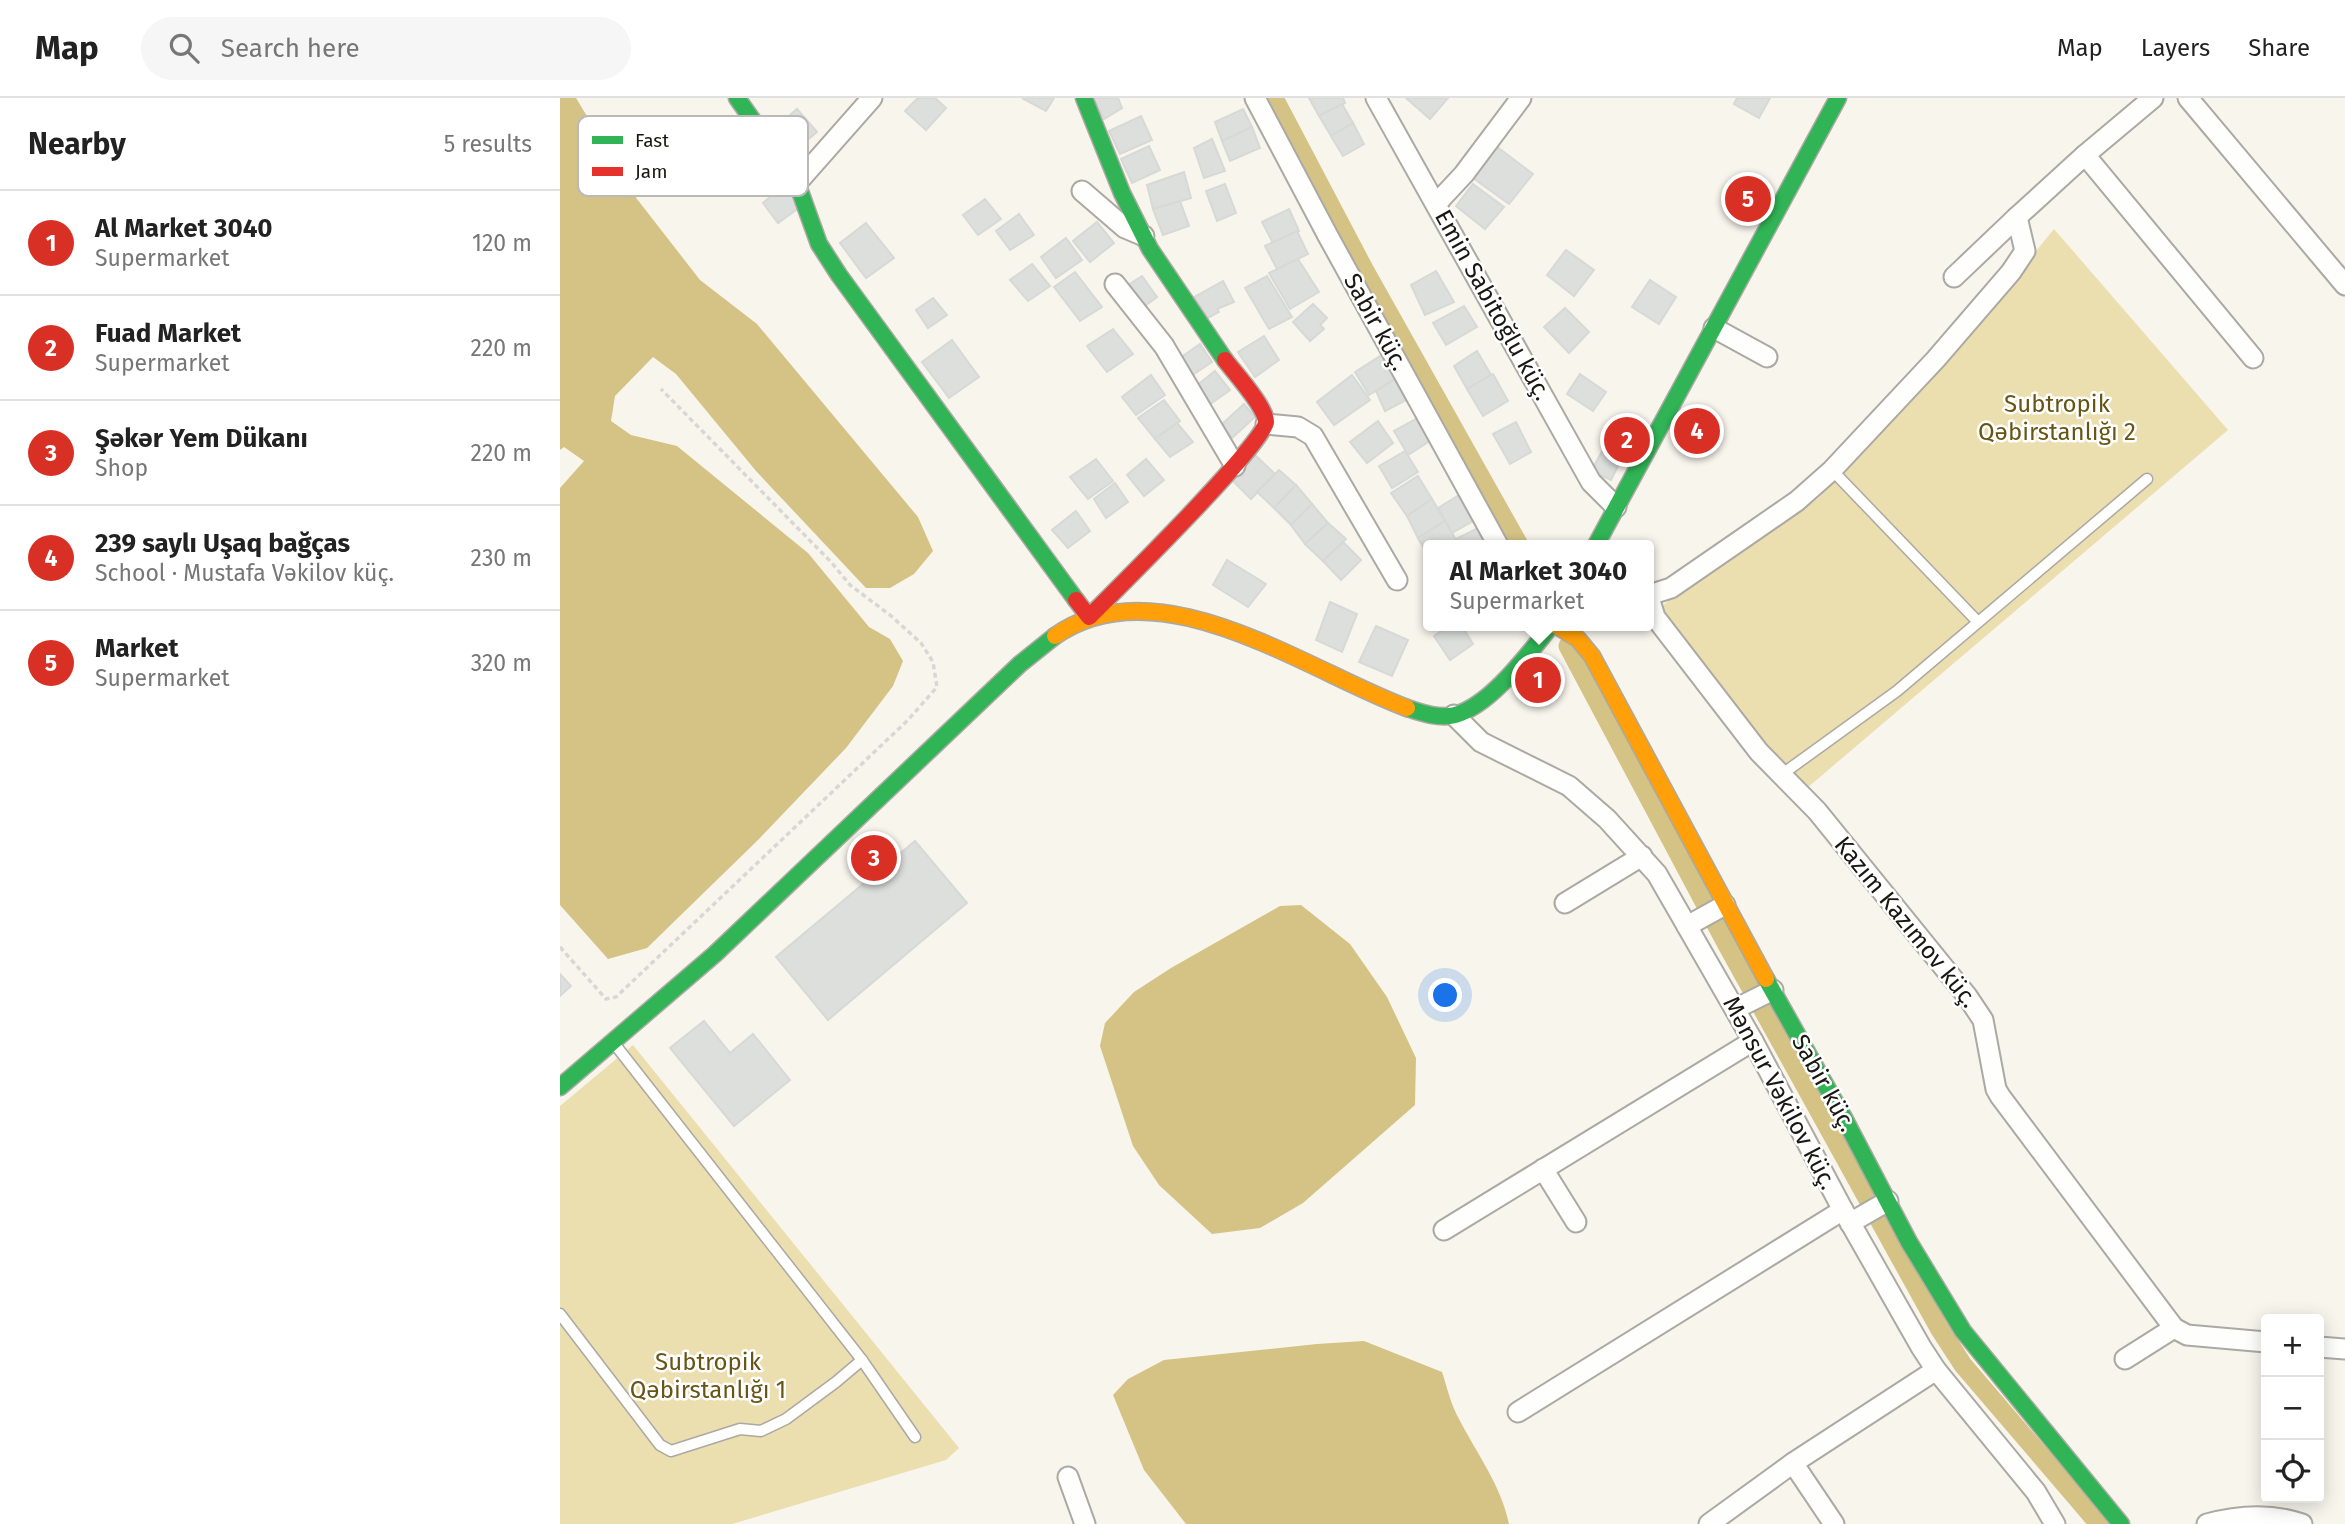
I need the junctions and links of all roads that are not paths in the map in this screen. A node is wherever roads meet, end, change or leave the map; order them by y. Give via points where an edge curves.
1 (737, 98) edge
2 (872, 98) edge
3 (1084, 98) edge
4 (1255, 98) edge
5 (1376, 98) edge
6 (1521, 98) edge
7 (1838, 98) edge
8 (2153, 98) edge
9 (2188, 98) edge
10 (750, 116) edge
11 (2085, 155) junction
12 (808, 171) edge
13 (1082, 191) dead end
14 (802, 196) edge
15 (1436, 204) junction
16 (2017, 217) junction
17 (1144, 236) junction
18 (1954, 277) dead end
19 (1115, 284) dead end
20 (2345, 285) edge
21 (1714, 328) junction
22 (1767, 357) dead end
23 (2253, 358) dead end
24 (1266, 424) junction
25 (1235, 466) junction
26 (1832, 470) junction
27 (2147, 479) dead end
28 (1616, 507) junction
29 (1495, 540) edge
30 (1599, 540) edge
31 (1397, 580) dead end
32 (1654, 593) edge
33 (1654, 613) edge
34 (1090, 617) junction
35 (1978, 622) junction
36 (1546, 631) edge
37 (1565, 631) edge
38 (1454, 715) junction
39 (1781, 775) junction
40 (1642, 856) junction
41 (1565, 903) dead end
42 (1725, 905) junction
43 (1687, 926) junction
44 (1773, 990) junction
45 (1735, 1009) junction
46 (613, 1041) junction
47 (1753, 1041) junction
48 (560, 1087) edge
49 (1543, 1170) junction
50 (1888, 1201) junction
51 (1847, 1216) junction
52 (1576, 1222) dead end
53 (1444, 1230) dead end
54 (560, 1314) edge
55 (2174, 1328) junction
56 (2261, 1342) edge
57 (2324, 1347) edge
58 (2345, 1349) edge
59 (2125, 1359) dead end
60 (862, 1360) junction
61 (1936, 1370) junction
62 (1518, 1412) dead end
63 (915, 1437) dead end
64 (1793, 1463) junction
65 (1068, 1477) dead end
66 (1085, 1524) edge
67 (1709, 1524) edge
68 (1834, 1524) edge
69 (2055, 1524) edge
70 (2121, 1524) edge
71 (2207, 1524) edge
72 (2302, 1524) edge

1 - 10 street
2 - 12 street
3 - 17 street
4 - 29 street, Sabir küç.
5 - 15 street, Emin Sabitoğlu küç.
6 - 15 street
7 - 21 street
8 - 11 street
9 - 20 street
11 - 16 street
11 - 23 street
13 - 17 street via 1125,228
14 - 34 street via 819,244 839,275
15 - 28 street, Emin Sabitoğlu küç. via 1591,482
16 - 18 street
16 - 26 street via 2025,251 2011,272
17 - 24 street via 1205,333 1264,413
19 - 25 street via 1164,346
21 - 22 street
21 - 28 street
24 - 25 street
24 - 31 street via 1298,427 1313,436
25 - 34 street
26 - 32 street via 1797,500 1671,588
26 - 35 lane
27 - 35 lane
28 - 30 street
33 - 39 street, Kazım Kazımov küç.
34 - 38 street via 1143,611 1198,621 1413,710
34 - 46 street via 1043,644 1020,664 715,954
35 - 39 lane via 1897,691
36 - 38 street via 1492,690
37 - 42 street, Sabir küç. via 1592,656
38 - 40 street, Mənsur Vəkilov küç. via 1481,742 1569,786
39 - 55 street, Kazım Kazımov küç. via 1817,811 1967,996 1983,1020 2000,1096
40 - 41 street
40 - 43 street, Mənsur Vəkilov küç.
42 - 43 street
42 - 44 street, Sabir küç.
43 - 45 street, Mənsur Vəkilov küç.
44 - 45 street
44 - 50 street, Sabir küç.
45 - 47 street, Mənsur Vəkilov küç.
46 - 48 street
46 - 60 lane
47 - 49 street
47 - 51 street, Mənsur Vəkilov küç.
49 - 52 street
49 - 53 street
50 - 51 street
50 - 70 street, Sabir küç. via 1963,1331
51 - 61 street, Mənsur Vəkilov küç.
51 - 62 street
54 - 60 lane via 660,1445 671,1451 740,1429 761,1431 786,1419
55 - 56 street via 2187,1335
55 - 59 street
57 - 58 street
60 - 63 lane
61 - 64 street
61 - 69 street, Mənsur Vəkilov küç. via 2028,1482
64 - 67 street
64 - 68 street
65 - 66 street
71 - 72 street via 2260,1515

